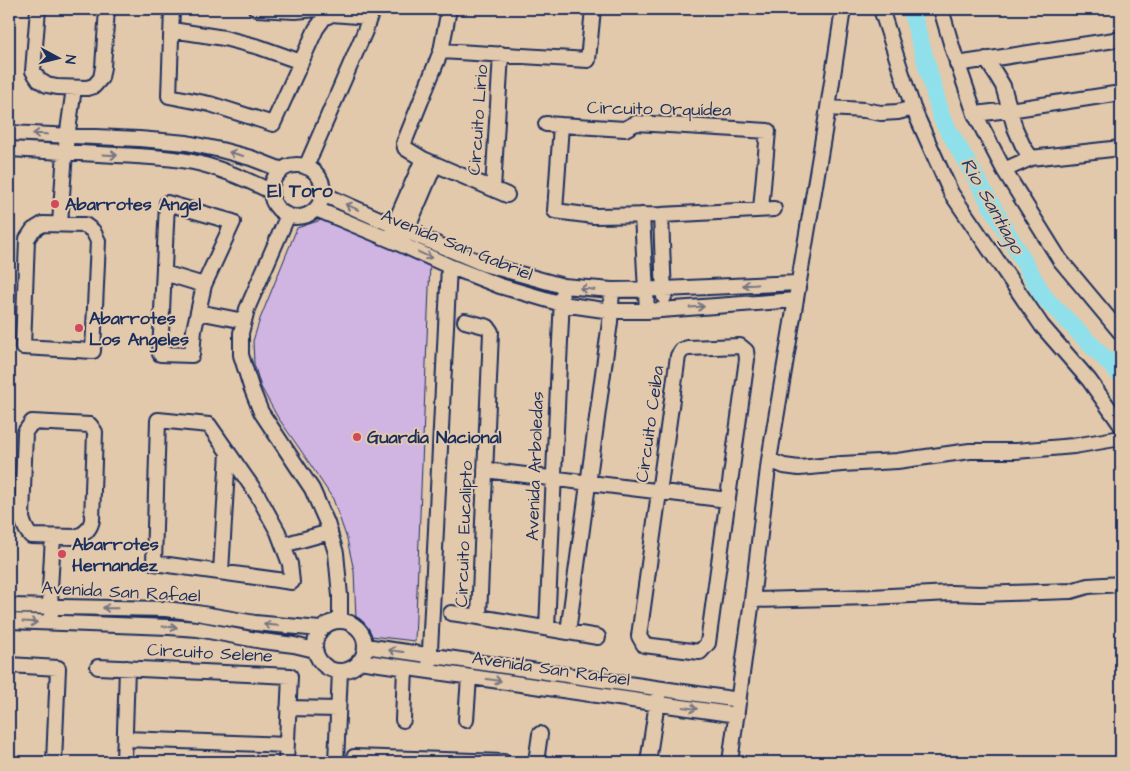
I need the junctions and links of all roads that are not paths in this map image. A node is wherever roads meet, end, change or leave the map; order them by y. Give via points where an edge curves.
1 (38, 9) edge
2 (107, 9) edge
3 (173, 9) edge
4 (256, 9) edge
5 (310, 9) edge
6 (448, 9) edge
7 (593, 9) edge
8 (843, 9) edge
9 (881, 9) edge
10 (941, 9) edge
11 (369, 11) edge
12 (172, 30) junction
13 (1121, 39) edge
14 (441, 51) junction
15 (501, 54) junction
16 (986, 59) junction
17 (301, 62) junction
18 (957, 64) junction
19 (74, 88) junction
20 (1121, 93) edge
21 (828, 108) junction
22 (913, 108) junction
23 (1009, 110) junction
24 (975, 114) junction
25 (546, 124) dead end
26 (561, 125) junction
27 (9, 132) edge
28 (67, 135) junction
29 (1121, 148) edge
30 (9, 149) edge
31 (65, 152) junction
32 (1031, 158) junction
33 (429, 161) junction
34 (306, 166) junction
35 (282, 170) junction
36 (1004, 170) junction
37 (492, 189) junction
38 (272, 192) junction
39 (323, 194) junction
40 (507, 195) dead end
41 (316, 209) junction
42 (288, 214) junction
43 (661, 215) junction
44 (642, 216) junction
45 (60, 224) junction
46 (397, 235) junction
47 (662, 238) junction
48 (643, 239) junction
49 (449, 266) junction
50 (164, 273) junction
51 (798, 283) junction
52 (204, 285) junction
53 (563, 286) junction
54 (664, 289) junction
55 (612, 290) junction
56 (646, 290) junction
57 (796, 300) junction
58 (562, 304) junction
59 (665, 310) junction
60 (611, 311) junction
61 (647, 311) junction
62 (198, 312) junction
63 (244, 321) junction
64 (465, 321) dead end
65 (1121, 333) edge
66 (1121, 425) edge
67 (1121, 438) edge
68 (228, 452) junction
69 (769, 460) junction
70 (485, 470) junction
71 (554, 478) junction
72 (588, 482) junction
73 (660, 491) junction
74 (728, 500) junction
75 (330, 532) junction
76 (53, 537) junction
77 (283, 545) junction
78 (221, 572) junction
79 (1121, 584) edge
80 (752, 600) junction
81 (9, 606) edge
82 (51, 607) junction
83 (451, 612) dead end
84 (479, 617) junction
85 (340, 620) junction
86 (9, 621) edge
87 (51, 622) junction
88 (547, 628) junction
89 (320, 629) junction
90 (568, 632) junction
91 (598, 637) dead end
92 (365, 646) junction
93 (315, 650) junction
94 (430, 656) junction
95 (360, 661) junction
96 (9, 665) edge
97 (98, 667) dead end
98 (128, 668) junction
99 (405, 668) junction
100 (340, 671) junction
101 (429, 671) junction
102 (568, 675) junction
103 (469, 677) junction
104 (659, 688) junction
105 (566, 690) junction
106 (739, 700) junction
107 (657, 704) junction
108 (288, 708) junction
109 (338, 709) junction
110 (736, 715) junction
111 (403, 720) dead end
112 (466, 720) dead end
113 (540, 734) dead end
114 (125, 739) junction
115 (287, 745) junction
116 (354, 757) dead end
117 (383, 760) edge
118 (54, 762) edge
119 (124, 762) edge
120 (286, 762) edge
121 (336, 762) edge
122 (504, 762) edge
123 (536, 762) edge
124 (648, 762) edge
125 (730, 762) edge

1 - 19 street via 33,71 47,85
2 - 19 street via 101,78 94,86
3 - 12 street
4 - 5 street
6 - 14 street, Circuito Lirio
7 - 15 street, Circuito Lirio via 588,60
8 - 21 street
9 - 22 street
10 - 18 street
11 - 17 street via 332,14 324,18
11 - 34 street
12 - 17 street via 224,38
12 - 17 street via 169,96 210,104 273,124
13 - 16 street
14 - 15 street, Circuito Lirio
14 - 33 street, Circuito Lirio via 404,143 405,148
15 - 37 street, Circuito Lirio
16 - 18 street
16 - 23 street via 998,76
18 - 24 street
19 - 28 street
20 - 23 street
21 - 22 street via 881,113
21 - 51 street
22 - 66 street via 951,194 1042,326 1089,380
23 - 24 street
23 - 32 street
24 - 36 street
25 - 26 street, Circuito Orquídea
26 - 43 street, Circuito Orquídea via 626,129 636,124 768,131 767,208
26 - 44 street, Circuito Orquídea via 554,211 594,216
28 -> 27 street
28 - 31 street
35 -> 28 street via 250,158 187,143
29 - 32 street
30 - 31 street
31 -> 38 street via 193,162 244,178
31 - 45 street
32 - 36 street
33 - 37 street, Circuito Lirio
33 - 46 street
34 - 35 street via 290,166
34 - 39 street via 319,177
35 - 38 street via 276,176
36 - 65 street via 1060,260
37 - 40 street, Circuito Lirio
38 - 42 street via 278,208
39 - 41 street
46 -> 39 street, Avenida San Gabriel
41 - 42 street via 301,217
41 - 46 street, Avenida San Gabriel
42 - 63 street
43 - 44 street, Circuito Orquídea
43 - 47 street
44 - 48 street
45 - 45 street via 84,225 98,241 94,351 23,347 28,239 33,230 43,224
46 -> 49 street, Avenida San Gabriel
46 - 53 street, Avenida San Gabriel
47 - 48 street
47 - 54 street
48 - 56 street
49 - 58 street, Avenida San Gabriel via 500,286
49 - 94 street
50 - 52 street
50 - 52 street via 166,203 233,222
50 - 62 street via 160,354 192,355
51 -> 54 street, Avenida San Gabriel
51 - 57 street
52 - 62 street
55 -> 53 street, Avenida San Gabriel
53 - 58 street, Avenida Arboledas
54 - 56 street, Avenida San Gabriel
54 - 59 street
55 - 56 street, Avenida San Gabriel
55 - 60 street
56 - 61 street
59 -> 57 street, Avenida San Gabriel
57 - 69 street
58 - 60 street, Avenida San Gabriel
58 - 71 street, Avenida Arboledas
59 - 61 street, Avenida San Gabriel
60 - 61 street, Avenida San Gabriel
60 - 72 street
62 - 63 street
63 - 75 street via 241,355 261,412 312,489
64 - 70 street, Circuito Eucalipto via 488,327 491,332
67 - 69 street via 1016,451 970,451 897,462 799,468
68 - 77 street via 257,494
68 - 78 street
68 - 78 street via 209,425 158,420 154,563
69 - 80 street
70 - 71 street
70 - 84 street, Circuito Eucalipto
71 - 72 street
71 - 88 street, Avenida Arboledas
72 - 73 street
72 - 90 street
73 - 74 street
73 - 74 street, Circuito Ceiba via 678,356 688,348 740,346 746,351 747,359
73 - 74 street, Circuito Ceiba via 639,636 644,645 700,652 708,643
75 - 77 street
75 - 85 street via 336,553
76 - 76 street via 31,536 24,526 25,432 32,422 90,425 95,432 90,528 77,537
76 - 82 street
77 - 78 street via 292,582
79 - 80 street via 1088,586 1071,591
80 - 106 street
81 - 82 street, Avenida San Rafael
82 - 87 street
89 -> 82 street, Avenida San Rafael via 255,624 166,609
83 - 84 street, Circuito Eucalipto
84 - 88 street, Circuito Eucalipto
85 - 89 street
85 - 92 street via 360,631
86 -> 87 street, Avenida San Rafael
87 -> 93 street, Avenida San Rafael via 198,630
88 - 90 street, Circuito Eucalipto
89 - 93 street
90 - 91 street, Circuito Eucalipto
94 -> 92 street, Avenida San Rafael
92 - 95 street
93 - 100 street via 323,665
94 - 101 street
94 - 102 street, Avenida San Rafael
95 - 99 street, Avenida San Rafael
95 - 100 street via 354,667
96 - 118 street via 58,668
97 - 98 street, Circuito Selene
98 - 108 street, Circuito Selene via 290,676
98 - 114 street, Circuito Selene
99 - 101 street, Avenida San Rafael
99 - 111 street
100 - 109 street
101 - 103 street, Avenida San Rafael
102 - 104 street, Avenida San Rafael
102 - 105 street
103 -> 105 street, Avenida San Rafael
103 - 112 street
104 - 106 street, Avenida San Rafael
104 - 107 street
105 - 107 street, Avenida San Rafael
106 - 110 street
107 -> 110 street, Avenida San Rafael
107 - 124 street
108 - 109 street
108 - 115 street, Circuito Selene
109 - 121 street
110 - 125 street
113 - 123 street
114 - 115 street
114 - 119 street, Circuito Selene
115 - 120 street, Circuito Selene
116 - 117 street
117 - 122 street

